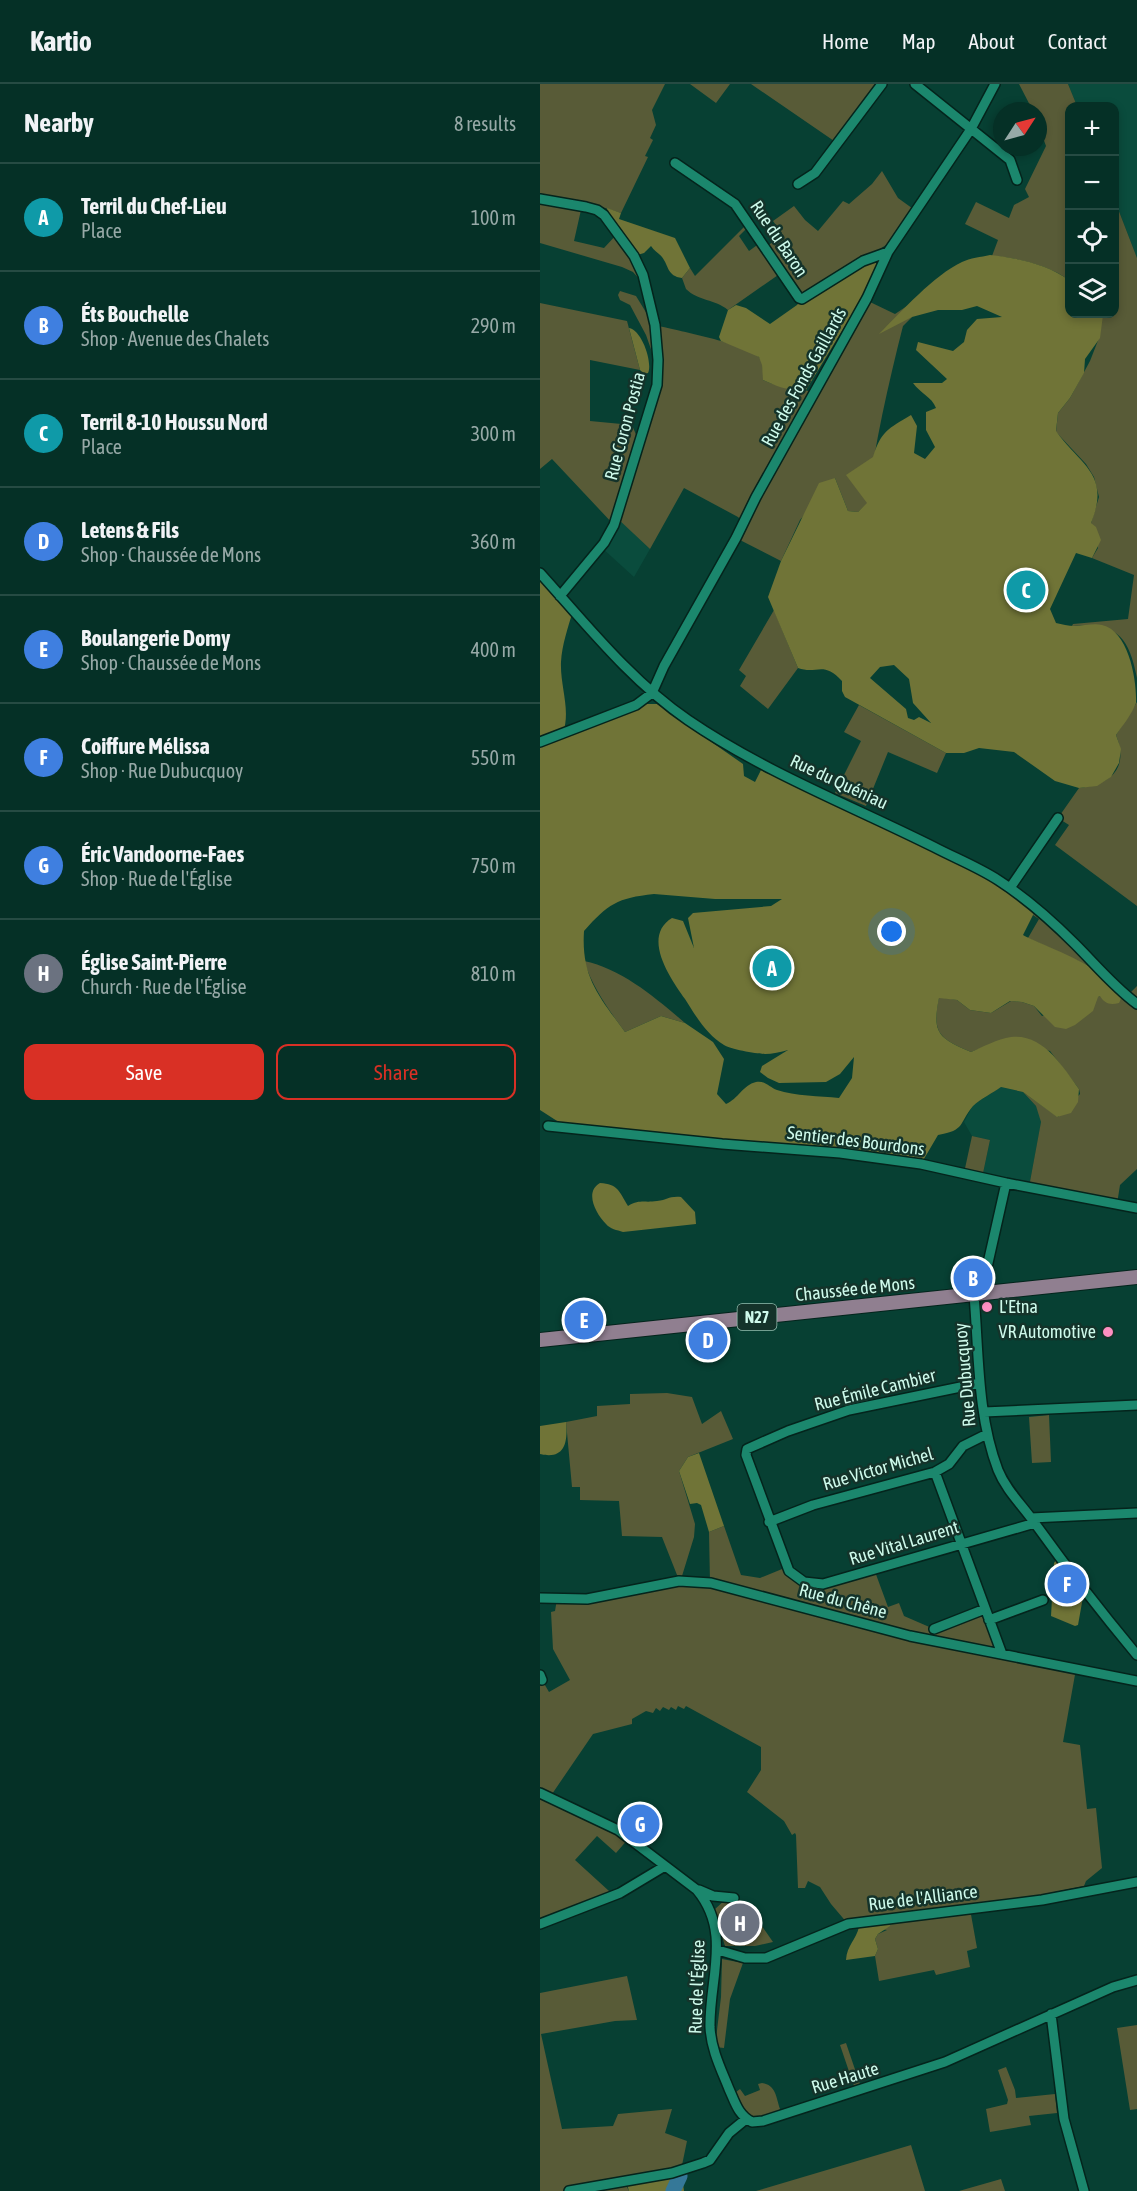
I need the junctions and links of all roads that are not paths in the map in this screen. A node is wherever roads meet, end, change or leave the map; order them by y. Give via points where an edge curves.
1 (882, 84) edge
2 (915, 84) edge
3 (995, 84) edge
4 (971, 129) junction
5 (675, 163) dead end
6 (1017, 180) dead end
7 (798, 184) dead end
8 (540, 199) edge
9 (888, 252) junction
10 (540, 573) edge
11 (560, 596) junction
12 (652, 693) junction
13 (540, 742) edge
14 (1059, 818) dead end
15 (1010, 888) junction
16 (1137, 1004) edge
17 (548, 1126) dead end
18 (1006, 1183) junction
19 (1137, 1208) edge
20 (1137, 1277) edge
21 (978, 1295) junction
22 (540, 1340) edge
23 (980, 1383) junction
24 (1137, 1405) edge
25 (984, 1412) junction
26 (987, 1434) junction
27 (935, 1472) junction
28 (1137, 1513) edge
29 (1033, 1521) junction
30 (769, 1522) junction
31 (961, 1543) junction
32 (540, 1598) edge
33 (1043, 1600) dead end
34 (985, 1609) junction
35 (989, 1620) junction
36 (934, 1629) dead end
37 (1002, 1654) junction
38 (1137, 1655) edge
39 (1137, 1681) edge
40 (540, 1793) edge
41 (665, 1866) junction
42 (1137, 1882) edge
43 (697, 1890) junction
44 (734, 1898) dead end
45 (540, 1924) edge
46 (718, 1950) junction
47 (1137, 1980) edge
48 (1051, 2014) junction
49 (746, 2119) junction
50 (569, 2191) edge
51 (1084, 2191) edge

1 - 7 street via 815,173
2 - 4 street
3 - 4 street, Rue des Fonds Gaillards
4 - 6 street via 1010,160
4 - 9 street, Rue des Fonds Gaillards
5 - 9 street, Rue du Baron via 735,204 799,298 863,261
8 - 11 street, Rue Coron Postia via 600,212 644,275 656,332 657,385 610,533
9 - 12 street, Rue des Fonds Gaillards via 871,291
10 - 11 street, Rue du Quéniau
11 - 12 street, Rue du Quéniau
12 - 13 street via 636,705
12 - 15 street, Rue du Quéniau via 743,754 870,814
14 - 15 street
15 - 16 street, Rue du Quéniau
17 - 18 street, Sentier des Bourdons via 840,1153 921,1164
18 - 19 street, Sentier des Bourdons
18 - 21 street, Rue Dubucquoy
20 - 21 main road, Chaussée de Mons / N27
21 - 22 main road, Chaussée de Mons / N27
21 - 23 street, Rue Dubucquoy
23 - 25 street, Rue Dubucquoy
23 - 30 street, Rue Émile Cambier via 838,1413 747,1449
24 - 25 street
25 - 26 street, Rue Dubucquoy
26 - 27 street, Rue Victor Michel via 963,1446 949,1464
26 - 29 street, Rue Dubucquoy via 1003,1482
27 - 30 street, Rue Victor Michel via 813,1505
27 - 31 street
28 - 29 street, Rue Vital Laurent
29 - 31 street, Rue Vital Laurent
29 - 38 street, Rue Dubucquoy
30 - 31 street, Rue Vital Laurent via 787,1567 804,1582 823,1584
31 - 34 street
32 - 37 street, Rue du Chêne via 587,1599 690,1580 910,1636
33 - 35 street
34 - 35 street
34 - 36 street
35 - 37 street
37 - 39 street, Rue du Chêne
40 - 41 street, Rue de l'Église via 618,1830
41 - 43 street, Rue de l'Église
41 - 45 street via 611,1897
42 - 46 street, Rue de l'Alliance via 1042,1900 848,1924 760,1958
43 - 44 street, Rue de l'Église
43 - 46 street, Rue de l'Église via 710,1908
46 - 49 street, Rue de l'Église via 711,2040 735,2103
47 - 48 street, Rue Haute
48 - 49 street, Rue Haute via 922,2071 764,2121
48 - 51 street via 1064,2120
49 - 50 street via 703,2163 672,2173

